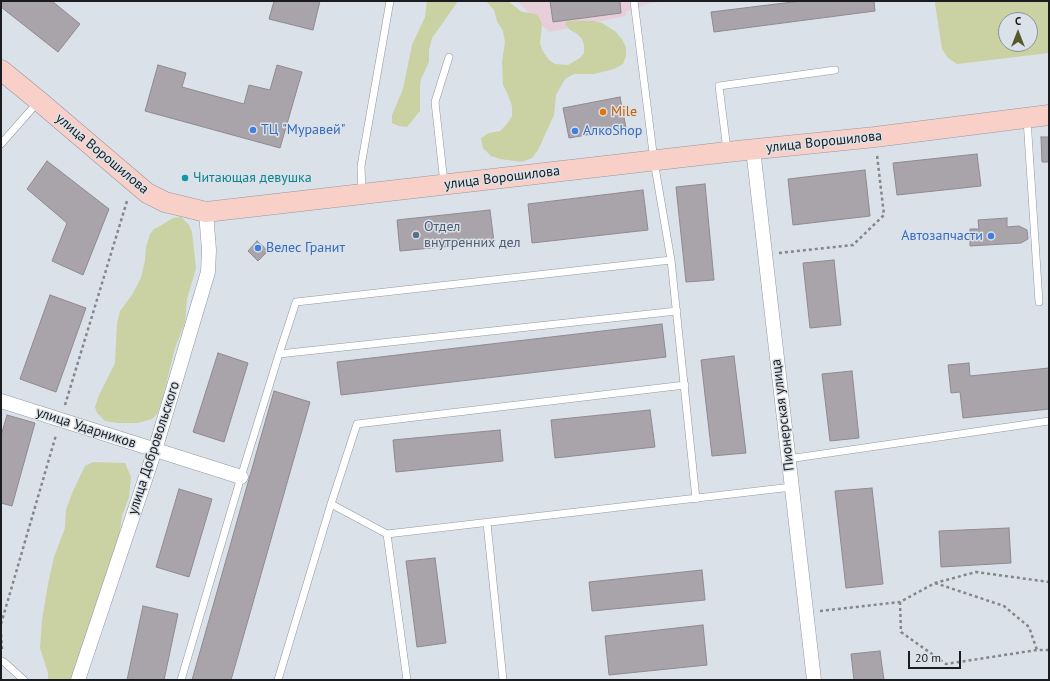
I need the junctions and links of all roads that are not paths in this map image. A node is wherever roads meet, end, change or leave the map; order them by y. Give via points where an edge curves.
1 (390, 1) edge
2 (634, 1) edge
3 (449, 57) dead end
4 (1, 70) edge
5 (835, 70) dead end
6 (39, 101) junction
7 (1049, 115) edge
8 (1026, 117) junction
9 (1, 144) edge
10 (753, 149) junction
11 (727, 152) junction
12 (654, 161) junction
13 (444, 185) junction
14 (362, 195) junction
15 (206, 212) junction
16 (671, 260) junction
17 (1039, 302) dead end
18 (676, 311) junction
19 (279, 354) junction
20 (684, 385) junction
21 (1, 401) edge
22 (1049, 421) edge
23 (155, 450) junction
24 (788, 459) junction
25 (241, 478) junction
26 (792, 487) junction
27 (696, 499) junction
28 (331, 504) junction
29 (487, 523) junction
30 (387, 534) junction
31 (1, 661) edge
32 (24, 680) edge
33 (78, 680) edge
34 (181, 680) edge
35 (278, 680) edge
36 (407, 680) edge
37 (503, 680) edge
38 (814, 680) edge

1 - 14 lane via 361,166
2 - 12 lane
3 - 13 lane via 435,102
4 - 6 main road, улица Ворошилова
5 - 11 lane via 719,86
6 - 9 lane
6 - 15 main road, улица Ворошилова via 147,193 165,202
7 - 8 main road, улица Ворошилова
8 - 10 main road, улица Ворошилова via 875,137
8 - 17 lane
10 - 11 main road, улица Ворошилова
10 - 24 street, Пионерская улица
11 - 12 main road, улица Ворошилова
12 - 13 main road, улица Ворошилова
12 - 16 lane
13 - 14 main road, улица Ворошилова
14 - 15 main road, улица Ворошилова
15 - 23 street, улица Добровольского via 208,272
16 - 18 lane
16 - 19 lane via 296,302
18 - 19 lane
18 - 20 lane
19 - 25 lane
20 - 27 lane
20 - 28 lane via 357,424
21 - 23 street, улица Ударников
22 - 24 lane
23 - 25 street, улица Ударников
23 - 33 street, улица Добровольского
24 - 26 street, Пионерская улица
25 - 34 lane
26 - 27 lane
26 - 38 street, Пионерская улица
27 - 29 lane
28 - 30 lane
28 - 35 lane
29 - 30 lane
29 - 37 lane
30 - 36 lane
31 - 32 lane

